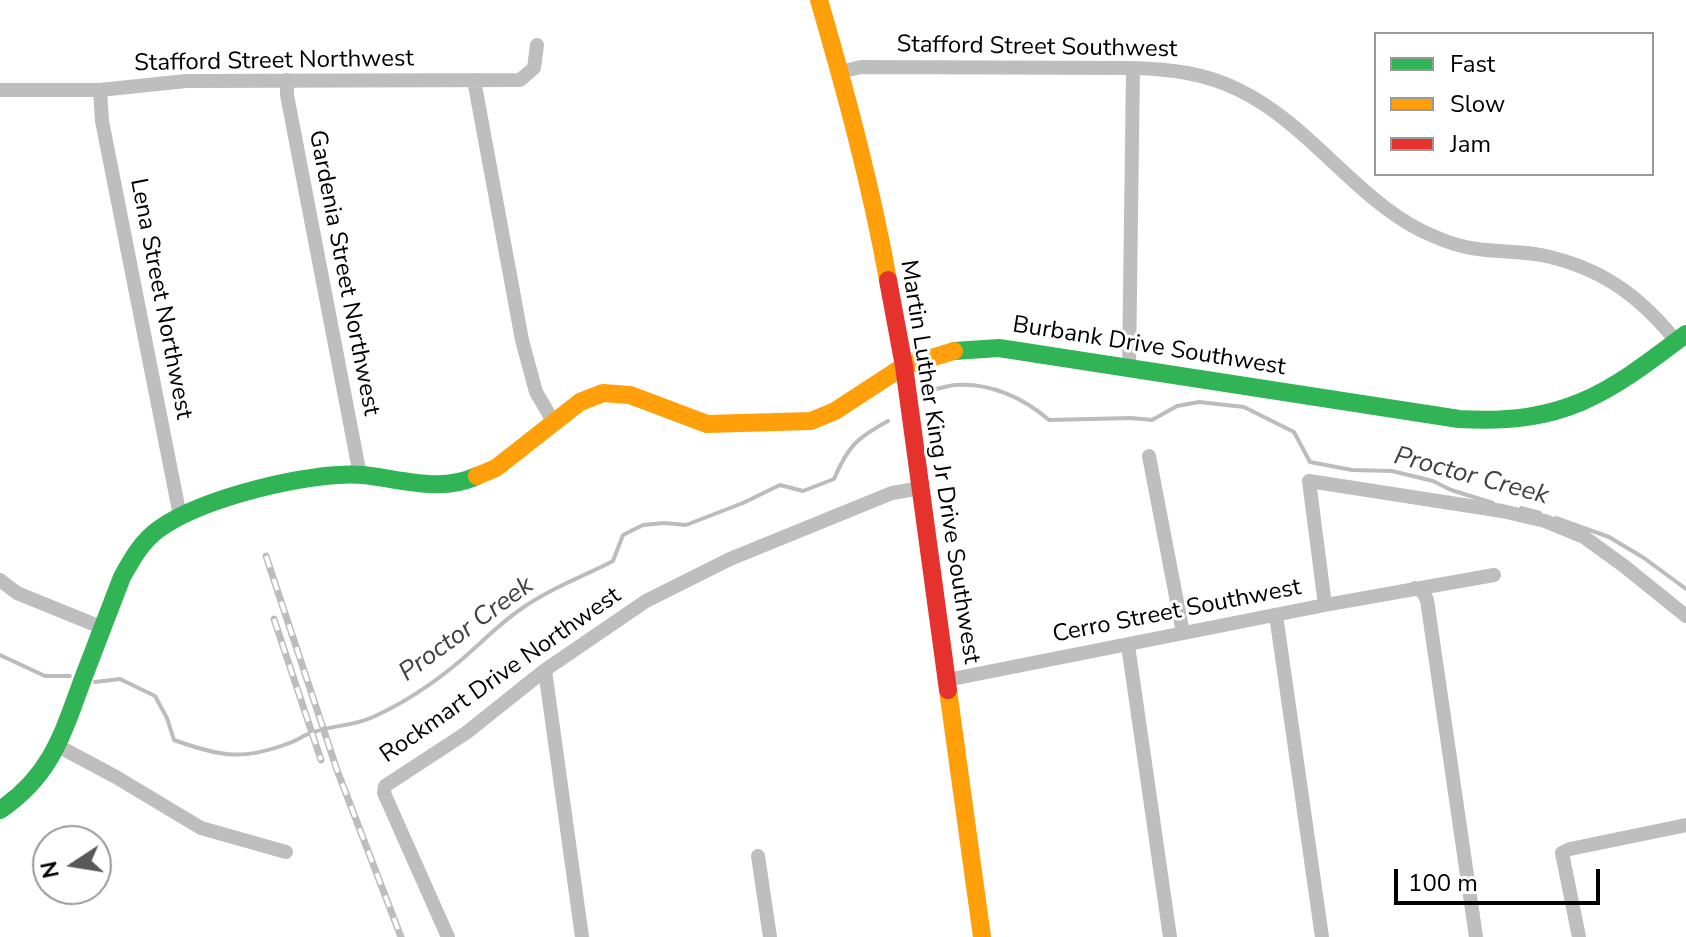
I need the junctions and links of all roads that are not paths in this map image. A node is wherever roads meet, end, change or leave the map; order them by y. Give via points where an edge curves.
1 (819, 0) edge
2 (537, 45) dead end
3 (1133, 68) junction
4 (840, 72) junction
5 (287, 80) junction
6 (474, 80) junction
7 (0, 90) edge
8 (100, 90) junction
9 (1681, 338) edge
10 (904, 366) junction
11 (1129, 367) junction
12 (554, 423) junction
13 (1149, 456) dead end
14 (360, 475) junction
15 (921, 488) junction
16 (180, 516) junction
17 (1494, 575) dead end
18 (0, 580) edge
19 (1415, 588) junction
20 (1325, 605) junction
21 (1276, 615) junction
22 (1686, 616) edge
23 (103, 628) junction
24 (1183, 633) junction
25 (1128, 645) junction
26 (545, 670) junction
27 (947, 680) junction
28 (58, 746) junction
29 (0, 810) edge
30 (1686, 825) edge
31 (286, 852) dead end
32 (758, 856) dead end
33 (448, 937) edge
34 (582, 937) edge
35 (770, 937) edge
36 (982, 937) edge
37 (1170, 937) edge
38 (1322, 937) edge
39 (1476, 937) edge
40 (1579, 937) edge

1 - 4 street, Martin Luther King Jr Drive Southwest
2 - 6 street, Stafford Street Northwest via 534,68 520,80
3 - 4 street, Stafford Street Southwest via 861,67
3 - 9 street, Stafford Street Southwest via 1189,72 1241,91 1282,117 1376,201 1419,229 1464,247 1540,255 1588,269 1637,299
3 - 11 street
4 - 10 street, Martin Luther King Jr Drive Southwest via 876,213
5 - 6 street, Stafford Street Northwest
5 - 8 street, Stafford Street Northwest via 186,81
5 - 14 street, Gardenia Street Northwest
6 - 12 street via 522,340 536,392
7 - 8 street, Stafford Street Northwest
8 - 16 street, Lena Street Northwest
9 - 11 street, Burbank Drive Southwest via 1580,404 1535,417 1488,421
10 - 11 street, Burbank Drive Southwest via 959,349 999,348
10 - 12 street, Burbank Drive Southwest via 811,421 707,424 630,395 603,393 580,402
10 - 15 street, Martin Luther King Jr Drive Southwest
12 - 14 street via 496,468 467,481 436,485
13 - 24 street
14 - 16 street via 265,487
15 - 26 street, Rockmart Drive Northwest via 892,493 730,559 646,601
15 - 27 street, Martin Luther King Jr Drive Southwest
16 - 23 street via 156,531 134,555
17 - 19 street, Cerro Street Southwest
18 - 23 street via 17,593
19 - 20 street, Cerro Street Southwest
19 - 39 street via 1427,600
20 - 21 street, Cerro Street Southwest
20 - 22 street via 1309,481 1545,521 1584,537
21 - 24 street, Cerro Street Southwest
21 - 38 street
23 - 28 street
24 - 25 street, Cerro Street Southwest
25 - 27 street, Cerro Street Southwest
25 - 37 street
26 - 33 street, Rockmart Drive Northwest via 466,733 385,786
26 - 34 street
27 - 36 street, Martin Luther King Jr Drive Southwest
28 - 29 street via 33,785
28 - 31 street via 201,828
30 - 40 street via 1562,853
32 - 35 street

